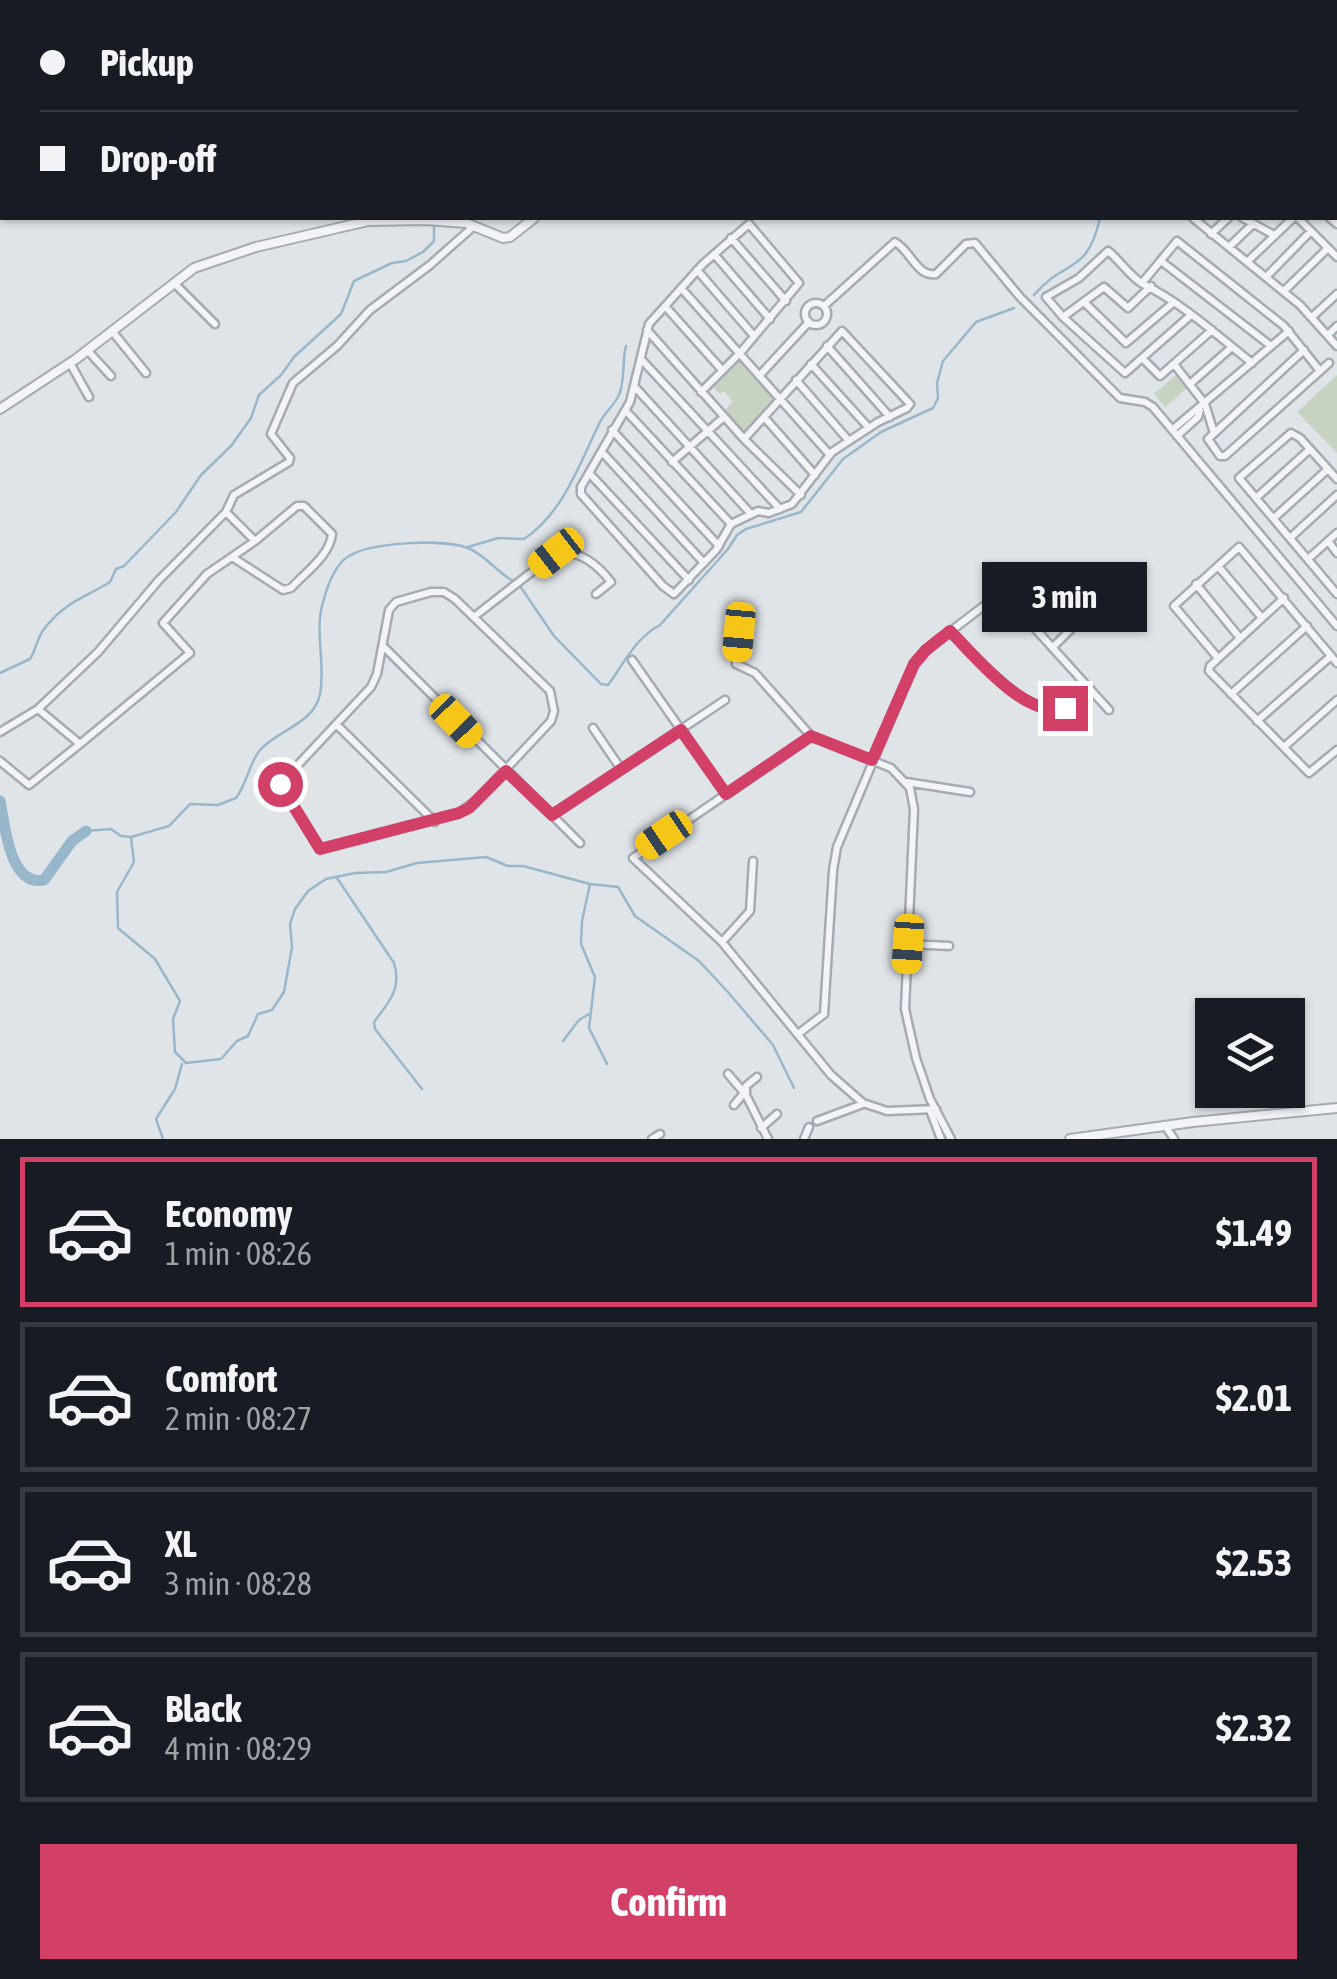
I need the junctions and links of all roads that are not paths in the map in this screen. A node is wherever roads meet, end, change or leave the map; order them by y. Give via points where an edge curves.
1 (380, 220) edge
2 (426, 220) edge
3 (531, 220) edge
4 (1194, 220) edge
5 (1226, 220) edge
6 (1248, 220) edge
7 (1293, 220) edge
8 (1298, 220) edge
9 (1254, 223) junction
10 (474, 226) junction
11 (1312, 231) junction
12 (1211, 234) junction
13 (1274, 235) junction
14 (731, 238) junction
15 (1229, 247) junction
16 (1328, 248) junction
17 (714, 254) junction
18 (1337, 257) edge
19 (1161, 260) junction
20 (1248, 261) junction
21 (698, 270) junction
22 (1267, 276) junction
23 (174, 283) junction
24 (1142, 283) junction
25 (1152, 285) junction
26 (682, 288) junction
27 (1284, 291) junction
28 (1337, 294) edge
29 (786, 301) junction
30 (1174, 302) junction
31 (1085, 303) junction
32 (666, 306) junction
33 (824, 306) junction
34 (1192, 315) junction
35 (1062, 316) junction
36 (770, 318) junction
37 (1312, 318) junction
38 (809, 322) junction
39 (215, 324) dead end
40 (1337, 326) edge
41 (647, 330) junction
42 (1212, 330) junction
43 (1288, 331) junction
44 (112, 332) junction
45 (754, 336) junction
46 (1328, 336) junction
47 (827, 346) junction
48 (1232, 346) junction
49 (1272, 346) junction
50 (1337, 346) edge
51 (88, 350) junction
52 (1304, 350) junction
53 (738, 353) junction
54 (640, 358) junction
55 (1143, 358) junction
56 (1252, 363) junction
57 (70, 364) junction
58 (811, 364) junction
59 (1174, 364) junction
60 (1328, 364) dead end
61 (722, 370) junction
62 (1320, 371) junction
63 (146, 373) dead end
64 (111, 376) dead end
65 (760, 376) junction
66 (796, 380) junction
67 (1190, 384) junction
68 (634, 386) junction
69 (701, 392) junction
70 (89, 398) dead end
71 (780, 398) junction
72 (1203, 406) junction
73 (0, 409) edge
74 (626, 411) junction
75 (724, 417) junction
76 (764, 417) junction
77 (890, 417) junction
78 (869, 428) junction
79 (612, 430) junction
80 (707, 432) junction
81 (1174, 433) junction
82 (1214, 434) junction
83 (744, 438) junction
84 (849, 441) junction
85 (690, 447) junction
86 (1310, 449) junction
87 (602, 452) junction
88 (830, 455) junction
89 (672, 462) junction
90 (1328, 470) junction
91 (590, 474) junction
92 (815, 475) junction
93 (1337, 479) edge
94 (801, 495) junction
95 (1337, 495) edge
96 (1256, 498) junction
97 (780, 510) junction
98 (226, 512) junction
99 (752, 514) junction
100 (1274, 518) junction
101 (730, 524) junction
102 (1337, 533) edge
103 (1290, 538) junction
104 (254, 541) junction
105 (1328, 541) junction
106 (719, 546) junction
107 (1337, 552) edge
108 (232, 557) junction
109 (1308, 559) junction
110 (704, 562) junction
111 (1218, 566) junction
112 (689, 580) junction
113 (1196, 584) junction
114 (596, 594) dead end
115 (1337, 594) edge
116 (1284, 598) junction
117 (475, 616) junction
118 (1262, 618) junction
119 (1074, 626) dead end
120 (1307, 626) junction
121 (1337, 626) edge
122 (950, 631) junction
123 (739, 632) dead end
124 (1240, 638) junction
125 (383, 646) junction
126 (1053, 647) junction
127 (1218, 658) junction
128 (1334, 659) edge
129 (632, 660) dead end
130 (1086, 685) junction
131 (1231, 694) junction
132 (725, 700) dead end
133 (1337, 700) edge
134 (38, 709) junction
135 (1109, 710) dead end
136 (1257, 721) junction
137 (337, 725) junction
138 (593, 728) dead end
139 (681, 730) junction
140 (0, 732) edge
141 (811, 736) junction
142 (80, 744) junction
143 (1284, 748) junction
144 (1337, 750) edge
145 (0, 760) edge
146 (872, 760) junction
147 (621, 769) junction
148 (506, 771) junction
149 (905, 782) junction
150 (970, 792) dead end
151 (726, 794) junction
152 (552, 815) junction
153 (435, 822) junction
154 (580, 843) dead end
155 (753, 861) dead end
156 (722, 942) junction
157 (908, 944) junction
158 (949, 946) dead end
159 (798, 1034) junction
160 (728, 1074) dead end
161 (757, 1077) dead end
162 (745, 1094) junction
163 (863, 1103) junction
164 (734, 1105) dead end
165 (1337, 1108) edge
166 (933, 1110) junction
167 (777, 1114) dead end
168 (817, 1121) dead end
169 (810, 1127) dead end
170 (1166, 1127) junction
171 (761, 1128) junction
172 (768, 1139) edge
173 (804, 1139) edge
174 (940, 1139) edge
175 (951, 1139) edge
176 (1070, 1139) edge
177 (1174, 1139) edge

1 - 23 street via 256,247 194,268
2 - 10 street
3 - 10 street via 510,237
4 - 12 street
5 - 12 street
6 - 9 street
7 - 13 street
8 - 11 street
9 - 13 street
9 - 15 street
10 - 98 street via 370,310 294,383 271,434 289,462 234,496
11 - 16 street
11 - 22 street
12 - 15 street
13 - 20 street
14 - 17 street
14 - 29 street
14 - 29 street via 744,225 754,228 800,282
15 - 20 street
16 - 18 street
16 - 27 street
17 - 21 street
17 - 36 street
19 - 24 street
19 - 43 street via 1177,241
19 - 49 street
20 - 22 street
21 - 26 street
21 - 45 street
22 - 27 street
23 - 39 street
23 - 44 street
24 - 25 street
24 - 35 street via 1108,251 1047,295
25 - 30 street
25 - 31 street via 1128,308 1104,288
26 - 32 street
26 - 53 street
27 - 37 street
28 - 37 street
29 - 36 street
30 - 31 street via 1126,343
30 - 34 street
31 - 35 street
32 - 41 street
32 - 61 street
33 - 38 street via 823,322
33 - 38 street via 808,306
33 - 81 street via 895,242 930,276 970,242 1120,398 1148,404
34 - 42 street
34 - 55 street
35 - 55 street via 1123,372
36 - 45 street
37 - 46 street
38 - 65 street
40 - 46 street
41 - 54 street
41 - 69 street
42 - 48 street
42 - 59 street
43 - 49 street
43 - 52 street
44 - 51 street
44 - 63 street
45 - 53 street
46 - 50 street
47 - 58 street
47 - 77 street
47 - 77 street via 842,331 848,334 910,404
48 - 56 street
48 - 67 street
49 - 56 street
51 - 57 street
51 - 64 street
52 - 62 street
52 - 82 street
53 - 61 street
53 - 65 street
54 - 68 street
54 - 80 street
55 - 59 street via 1158,376
56 - 72 street
57 - 70 street
57 - 73 street
58 - 66 street
58 - 78 street
59 - 67 street
60 - 62 street
61 - 69 street
62 - 82 street via 1225,456 1208,443
65 - 71 street
66 - 71 street
66 - 84 street
67 - 72 street
68 - 74 street
68 - 85 street
69 - 75 street
71 - 76 street
71 - 88 street
72 - 81 street
72 - 82 street
74 - 79 street
74 - 89 street
75 - 80 street
75 - 83 street
76 - 83 street
76 - 92 street
77 - 78 street
78 - 84 street
79 - 87 street
79 - 106 street
80 - 85 street
80 - 97 street
81 - 121 street
83 - 94 street
84 - 88 street
85 - 89 street
85 - 99 street
86 - 90 street
86 - 96 street
86 - 96 street via 1289,434 1239,478
87 - 91 street
87 - 110 street
88 - 92 street
89 - 101 street
90 - 93 street
90 - 100 street
91 - 112 street
91 - 112 street via 584,500 663,586 674,594
92 - 94 street
94 - 97 street
95 - 103 street
96 - 100 street
97 - 99 street
98 - 104 street
98 - 134 street
99 - 101 street
100 - 103 street
101 - 106 street
102 - 105 street
103 - 109 street
104 - 108 street
104 - 108 street via 297,506 333,538 283,590
105 - 107 street
105 - 109 street
106 - 110 street
108 - 142 street via 207,574 163,624 190,653
109 - 115 street
110 - 112 street
111 - 113 street
111 - 116 street via 1241,547
111 - 118 street
113 - 124 street
113 - 127 street via 1174,607
114 - 117 street via 611,582 596,563 556,553
116 - 118 street
116 - 120 street
117 - 125 street via 444,592 396,602
117 - 148 street via 554,698 551,721
118 - 124 street
119 - 126 street
120 - 128 street
120 - 131 street
122 - 126 street via 1002,592
122 - 130 street via 1002,685 1051,710 1065,708
122 - 146 street via 914,664
123 - 141 street via 736,664 755,673
124 - 127 street
125 - 137 street via 371,687
125 - 148 street
126 - 130 street
127 - 131 street via 1209,672
128 - 136 street
129 - 139 street
130 - 135 street
131 - 136 street
132 - 139 street
133 - 143 street
134 - 140 street
134 - 142 street
136 - 143 street
137 - 153 street
137 - 153 street via 280,784 318,848
138 - 147 street
139 - 147 street
139 - 151 street
141 - 146 street
141 - 151 street
142 - 145 street via 29,785
143 - 144 street via 1309,772
146 - 149 street
146 - 159 street via 833,870 824,1014
147 - 152 street
148 - 152 street
148 - 153 street via 469,808
149 - 150 street
149 - 157 street via 914,809
151 - 156 street via 633,858
152 - 154 street
155 - 156 street via 750,910
156 - 159 street
157 - 158 street
157 - 166 street via 904,1009
159 - 163 street
160 - 162 street
161 - 162 street
162 - 164 street
162 - 171 street
163 - 166 street via 887,1111
163 - 168 street
165 - 170 street
166 - 174 street
166 - 175 street
167 - 171 street
169 - 173 street
170 - 176 street
170 - 177 street
171 - 172 street

